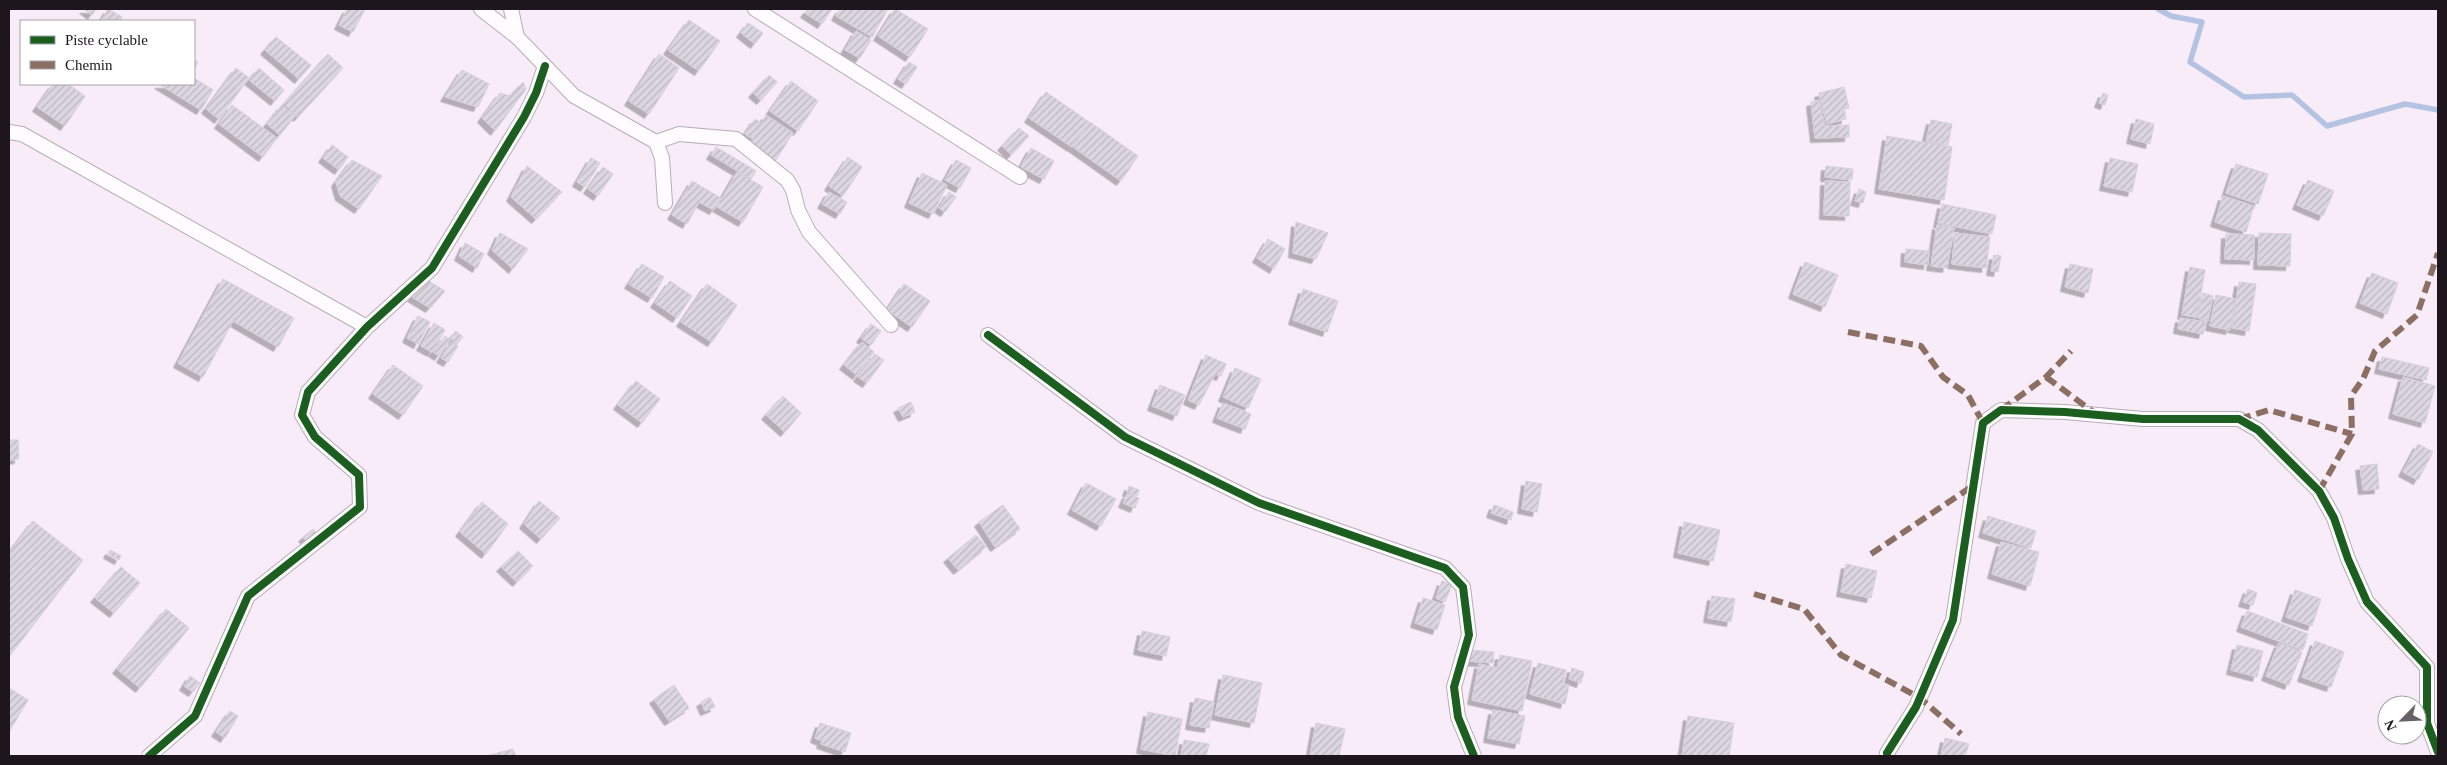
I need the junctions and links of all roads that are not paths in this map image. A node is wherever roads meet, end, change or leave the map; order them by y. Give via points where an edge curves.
1 (481, 9) edge
2 (512, 9) edge
3 (755, 9) edge
4 (516, 37) junction
5 (545, 66) junction
6 (9, 132) edge
7 (656, 142) junction
8 (1020, 177) dead end
9 (665, 203) dead end
10 (891, 325) dead end
11 (367, 327) junction
12 (988, 334) dead end
13 (2433, 668) edge
14 (2438, 752) edge
15 (1887, 754) dead end
16 (149, 756) edge
17 (1474, 756) edge

1 - 4 street
2 - 4 street
3 - 8 street
4 - 5 street
5 - 7 street via 574,96
5 - 11 street via 524,117 432,268
6 - 11 street via 22,134
7 - 9 street via 662,158
7 - 10 street via 679,134 736,139 787,180 809,232
11 - 16 street via 308,392 302,415 315,437 359,475 360,507 248,596 195,716
12 - 17 street via 1125,437 1260,503 1445,568 1463,587 1469,635 1454,687 1458,717
13 - 14 street via 2427,723
13 - 15 street via 2366,602 2334,518 2319,491 2258,430 2239,419 2143,419 2001,410 1983,423 1953,620 1916,707

